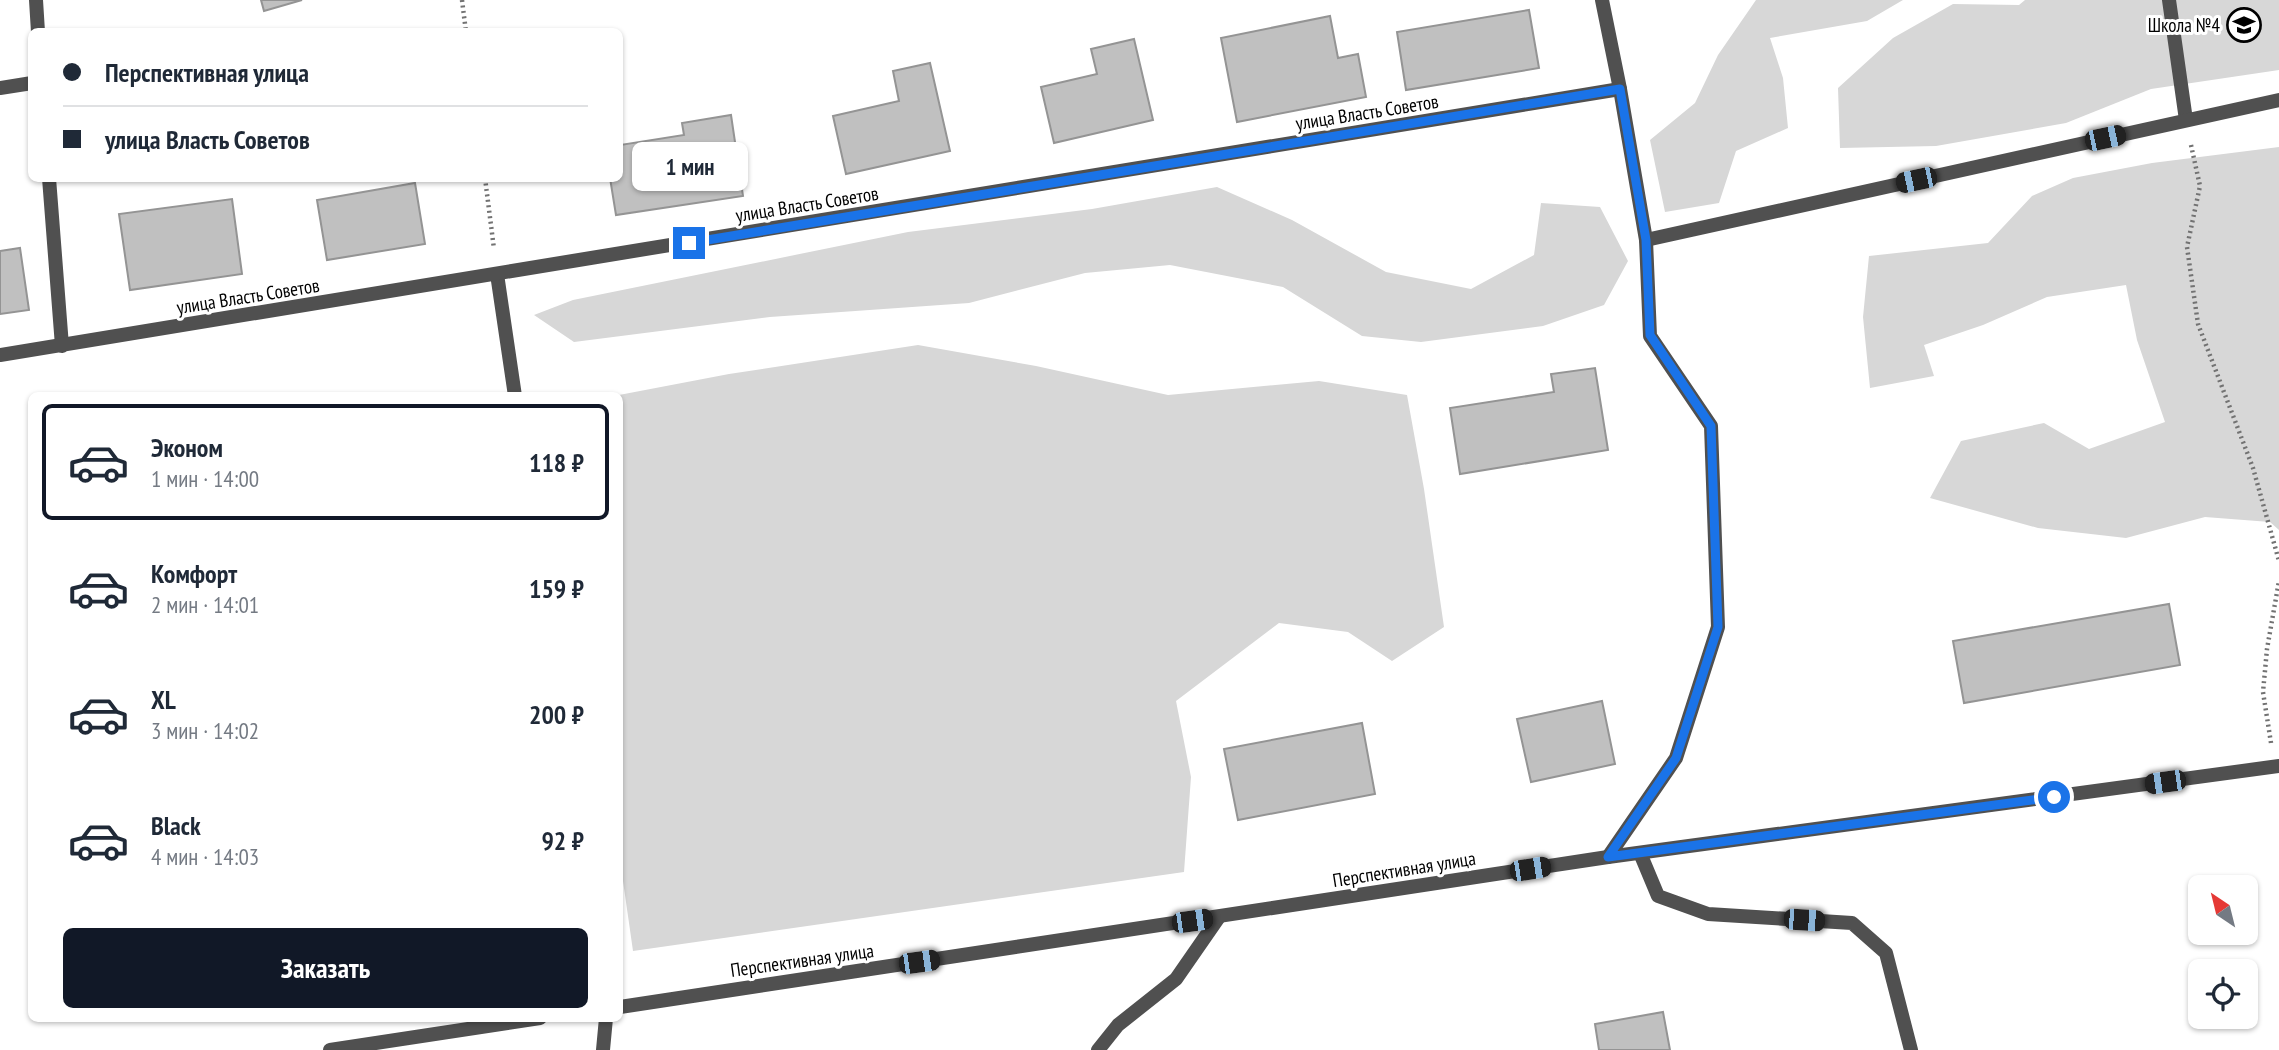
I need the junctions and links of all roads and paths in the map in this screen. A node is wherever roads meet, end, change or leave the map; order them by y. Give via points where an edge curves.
1 (36, 0) edge
2 (462, 0) edge
3 (1602, 0) edge
4 (2169, 0) edge
5 (38, 28) edge
6 (466, 28) edge
7 (28, 84) edge
8 (0, 88) edge
9 (1620, 89) junction
10 (2279, 100) edge
11 (2186, 120) junction
12 (50, 182) edge
13 (486, 182) edge
14 (1646, 240) junction
15 (497, 274) junction
16 (62, 346) junction
17 (0, 355) edge
18 (514, 392) edge
19 (2279, 561) edge
20 (2279, 581) edge
21 (2277, 767) edge
22 (1640, 853) junction
23 (1608, 857) junction
24 (1219, 917) junction
25 (623, 1007) edge
26 (514, 1022) edge
27 (606, 1022) edge
28 (330, 1050) edge
29 (603, 1050) edge
30 (1098, 1050) edge
31 (1911, 1050) edge

1 - 5 street
2 - 6 path
3 - 9 street
4 - 11 street
7 - 8 street
9 - 14 street
9 - 15 street, улица Власть Советов
10 - 11 street
11 - 14 street
11 - 19 path via 2200,186 2187,247 2198,324 2253,468
12 - 16 street
13 - 15 path
14 - 23 street via 1650,335 1711,426 1718,627 1676,758
15 - 16 street, улица Власть Советов
15 - 18 street
16 - 17 street, улица Власть Советов
20 - 21 path via 2263,692
21 - 22 street, Перспективная улица
22 - 23 street, Перспективная улица
22 - 31 street via 1658,896 1708,914 1853,923 1886,953
23 - 24 street, Перспективная улица
24 - 25 street, Перспективная улица
24 - 30 street via 1176,979 1118,1025
26 - 28 street
27 - 29 street

